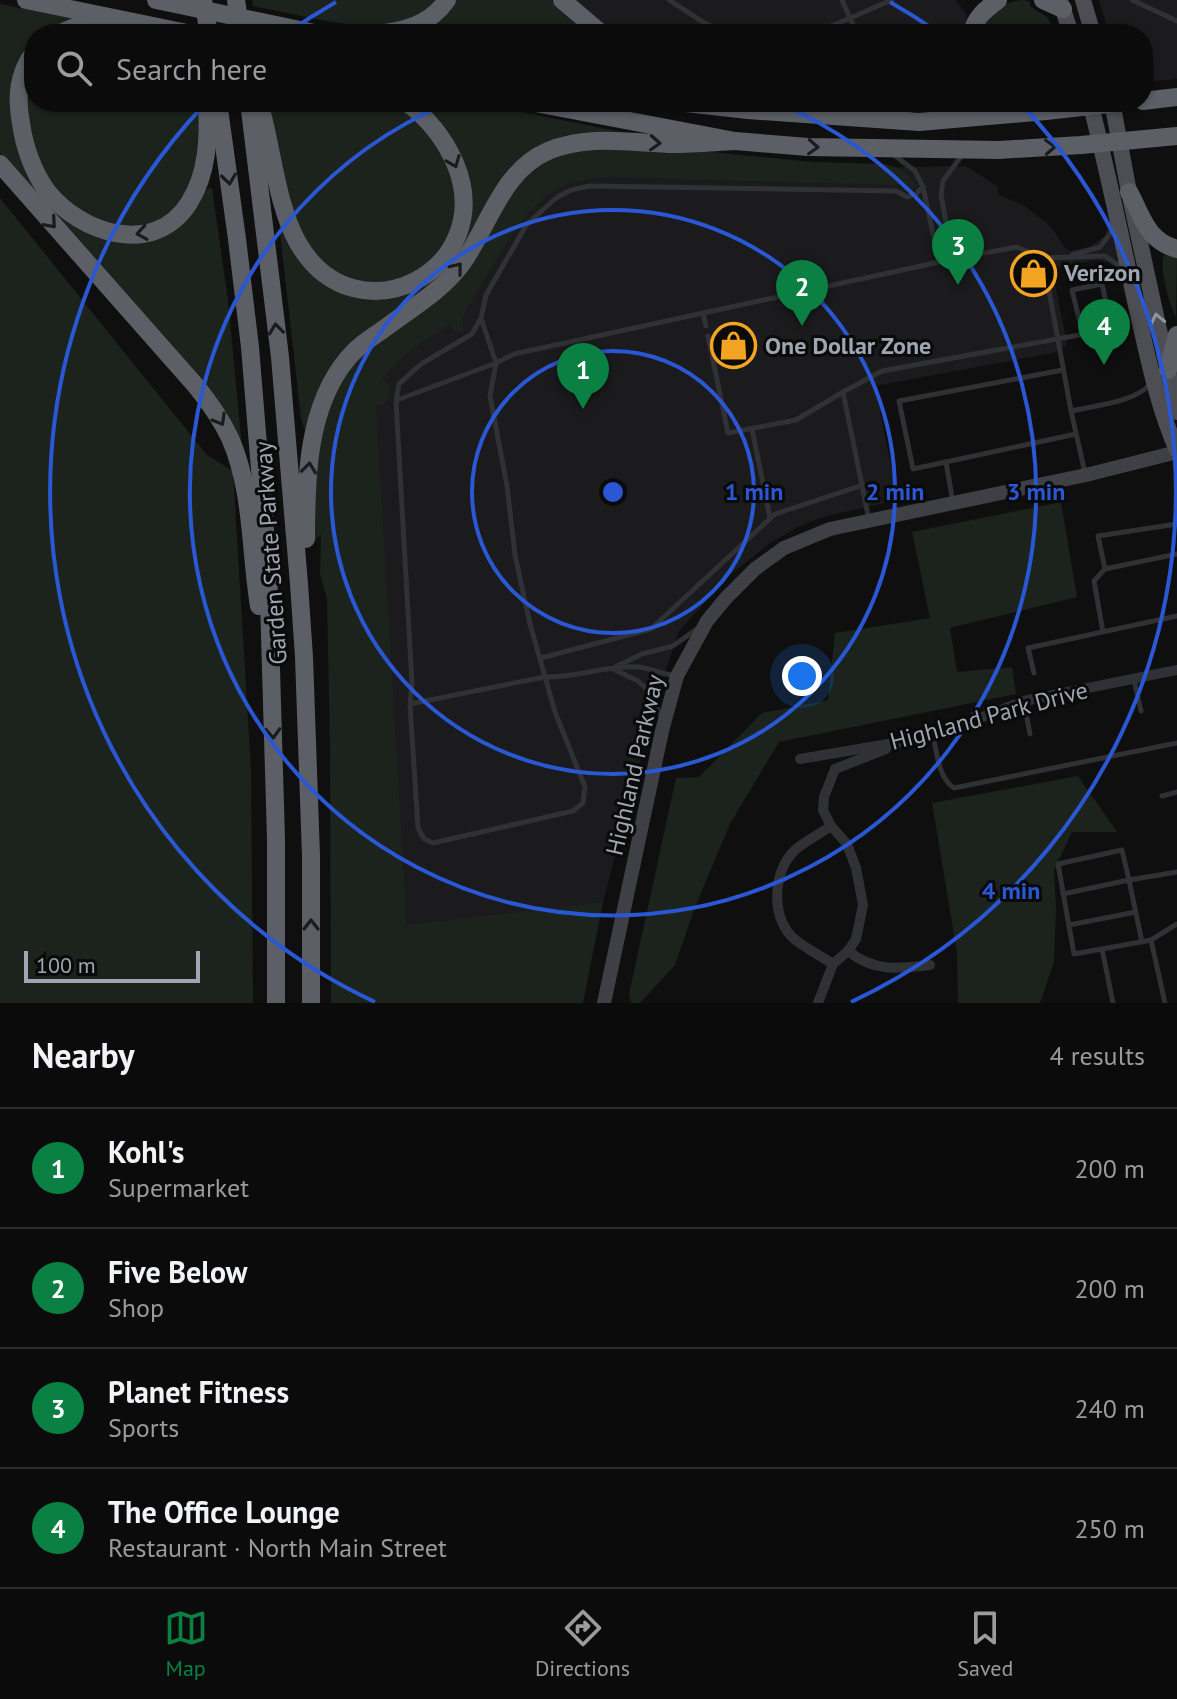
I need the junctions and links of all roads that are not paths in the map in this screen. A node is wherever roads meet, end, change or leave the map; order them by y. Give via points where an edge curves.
1 (26, 0) edge
2 (156, 0) edge
3 (203, 0) edge
4 (236, 0) edge
5 (447, 0) edge
6 (562, 0) edge
7 (669, 0) edge
8 (842, 0) edge
9 (892, 0) edge
10 (998, 0) edge
11 (1043, 0) edge
12 (1083, 0) edge
13 (1132, 0) edge
14 (1062, 5) edge
15 (850, 18) junction
16 (1177, 21) edge
17 (145, 24) edge
18 (207, 24) edge
19 (240, 24) edge
20 (271, 24) edge
21 (420, 24) edge
22 (590, 24) edge
23 (706, 24) edge
24 (836, 24) edge
25 (853, 24) edge
26 (974, 24) edge
27 (1090, 24) edge
28 (24, 71) edge
29 (1177, 97) edge
30 (1153, 100) edge
31 (207, 112) edge
32 (219, 112) edge
33 (250, 112) edge
34 (261, 112) edge
35 (418, 112) edge
36 (583, 112) edge
37 (775, 112) edge
38 (833, 112) edge
39 (908, 112) edge
40 (1034, 112) edge
41 (1092, 112) edge
42 (1114, 112) edge
43 (828, 116) junction
44 (919, 122) junction
45 (1172, 138) edge
46 (1120, 140) junction
47 (735, 141) junction
48 (1100, 142) junction
49 (967, 149) junction
50 (887, 150) junction
51 (0, 164) edge
52 (923, 187) junction
53 (1129, 192) junction
54 (1118, 222) junction
55 (1177, 249) edge
56 (1043, 258) junction
57 (1061, 258) junction
58 (953, 259) junction
59 (939, 262) junction
60 (1129, 274) junction
61 (703, 313) junction
62 (481, 318) junction
63 (706, 326) dead end
64 (1083, 335) junction
65 (1177, 335) edge
66 (708, 336) dead end
67 (1058, 340) junction
68 (496, 363) junction
69 (1063, 370) junction
70 (1160, 375) junction
71 (843, 392) junction
72 (396, 401) junction
73 (1071, 411) junction
74 (1177, 412) edge
75 (752, 429) junction
76 (1076, 434) junction
77 (1177, 451) edge
78 (946, 462) junction
79 (1086, 475) junction
80 (863, 485) junction
81 (953, 504) junction
82 (770, 519) junction
83 (869, 520) junction
84 (1177, 524) edge
85 (1177, 554) edge
86 (1105, 569) junction
87 (1177, 616) edge
88 (707, 621) junction
89 (1103, 632) junction
90 (269, 655) junction
91 (304, 657) junction
92 (541, 658) junction
93 (612, 668) junction
94 (1177, 670) edge
95 (1034, 673) dead end
96 (677, 676) junction
97 (544, 677) junction
98 (1134, 679) junction
99 (1024, 701) junction
100 (410, 705) junction
101 (1141, 711) dead end
102 (664, 722) junction
103 (933, 734) junction
104 (1030, 734) dead end
105 (906, 741) junction
106 (1177, 743) edge
107 (800, 759) dead end
108 (1177, 792) edge
109 (1162, 796) dead end
110 (831, 826) junction
111 (1177, 872) edge
112 (1129, 880) junction
113 (1063, 894) junction
114 (1136, 912) junction
115 (1177, 924) edge
116 (1069, 925) junction
117 (1151, 940) junction
118 (1142, 942) junction
119 (1102, 949) junction
120 (848, 951) junction
121 (833, 964) junction
122 (930, 965) dead end
123 (276, 1003) edge
124 (311, 1003) edge
125 (604, 1003) edge
126 (818, 1003) edge
127 (1113, 1003) edge
128 (1165, 1003) edge

1 - 17 highway
2 - 20 highway
3 - 18 highway, bridge
4 - 19 highway, bridge
5 - 21 highway
6 - 22 highway
7 - 23 lane
8 - 15 lane
9 - 15 lane
10 - 26 highway
11 - 14 highway
12 - 27 main road
13 - 16 lane
15 - 24 lane
15 - 25 lane
31 -> 28 highway via 203,171 185,209 148,233 102,230 60,206 42,183 22,129 18,96
29 - 30 highway
32 -> 90 highway, Garden State Parkway via 250,347 268,567
91 -> 33 highway, Garden State Parkway via 280,357
35 -> 34 highway via 449,151 461,182 463,215 452,248 436,268 405,286 378,291 358,290 331,278 299,244
36 - 47 highway
37 - 43 highway
38 - 43 lane
39 - 44 lane
40 - 44 highway
41 - 48 main road
42 - 46 main road
43 - 44 highway
45 - 46 highway
46 - 48 highway
46 - 53 main road
47 -> 50 highway
91 -> 47 highway via 310,452 323,404 347,359 450,278 508,184 537,156 601,141
49 -> 48 highway
48 - 54 main road
49 - 50 highway
49 - 58 lane via 943,181 941,195
50 - 52 lane via 915,171
51 -> 90 highway via 222,421 243,485
52 - 59 lane
52 - 62 lane via 907,197 896,191 631,185 571,190 527,224 486,295
53 - 55 highway via 1153,235
70 -> 53 main road
54 - 57 lane via 1100,247
54 - 60 main road
56 - 57 lane
56 - 58 lane via 1017,247
56 - 67 lane
57 - 60 lane via 1105,256
58 - 59 lane
59 - 61 lane
60 - 70 main road
61 - 63 lane
61 - 68 lane via 514,354
62 - 68 lane
62 - 72 lane via 472,334 421,364 399,384
64 - 64 lane via 1112,329 1102,284 1072,290
64 - 67 lane
65 - 70 highway
66 - 75 lane via 728,433
67 - 69 lane
67 - 71 lane via 882,371
68 - 72 lane
68 - 92 lane via 490,396 515,555
69 - 73 lane
69 - 78 lane via 899,401 913,469
70 - 73 lane via 1124,399
70 - 74 main road
70 - 77 main road via 1164,420
71 - 75 lane via 796,420
71 - 80 lane
72 - 100 lane
73 - 76 lane
75 - 82 lane
76 - 78 lane
76 - 79 lane
77 - 79 street, Highland Parkway
78 - 81 lane
79 - 81 street, Highland Parkway
80 - 82 lane
80 - 83 lane
81 - 83 street, Highland Parkway
82 - 92 lane via 651,629
83 - 88 street, Highland Parkway via 784,548 755,569
84 - 86 lane via 1098,536
85 - 86 lane
86 - 89 lane via 1094,581
87 - 89 lane
88 - 93 lane via 673,646
88 - 96 street, Highland Parkway
89 - 95 lane via 1028,648
90 -> 123 highway, Garden State Parkway
124 -> 91 highway, Garden State Parkway
92 - 97 lane
93 - 96 lane via 641,667
93 - 97 lane
93 - 102 lane via 648,690
94 - 98 street, Highland Park Drive
96 - 102 street, Highland Parkway
97 - 100 lane
97 - 100 lane via 585,787 583,803 573,811 433,843 418,828
98 - 99 street, Highland Park Drive
98 - 101 lane
99 - 103 street, Highland Park Drive
99 - 104 lane
102 - 125 street, Highland Parkway
103 - 105 street, Highland Park Drive
103 - 106 lane via 942,775 954,788
105 - 107 street, Highland Park Drive
105 - 110 street via 835,769 823,810
108 - 109 lane
110 - 120 street via 847,844 863,905
110 - 121 street via 795,851 777,888 778,907 793,938
111 - 112 lane
112 - 113 lane
112 - 113 lane via 1122,850 1058,864
112 - 114 lane
113 - 116 lane
114 - 116 lane
114 - 118 lane
115 - 117 lane
116 - 119 lane via 1074,954
117 - 118 lane
117 - 128 lane
118 - 119 lane
119 - 127 lane
120 - 121 street
120 - 122 street via 878,967
121 - 126 street

